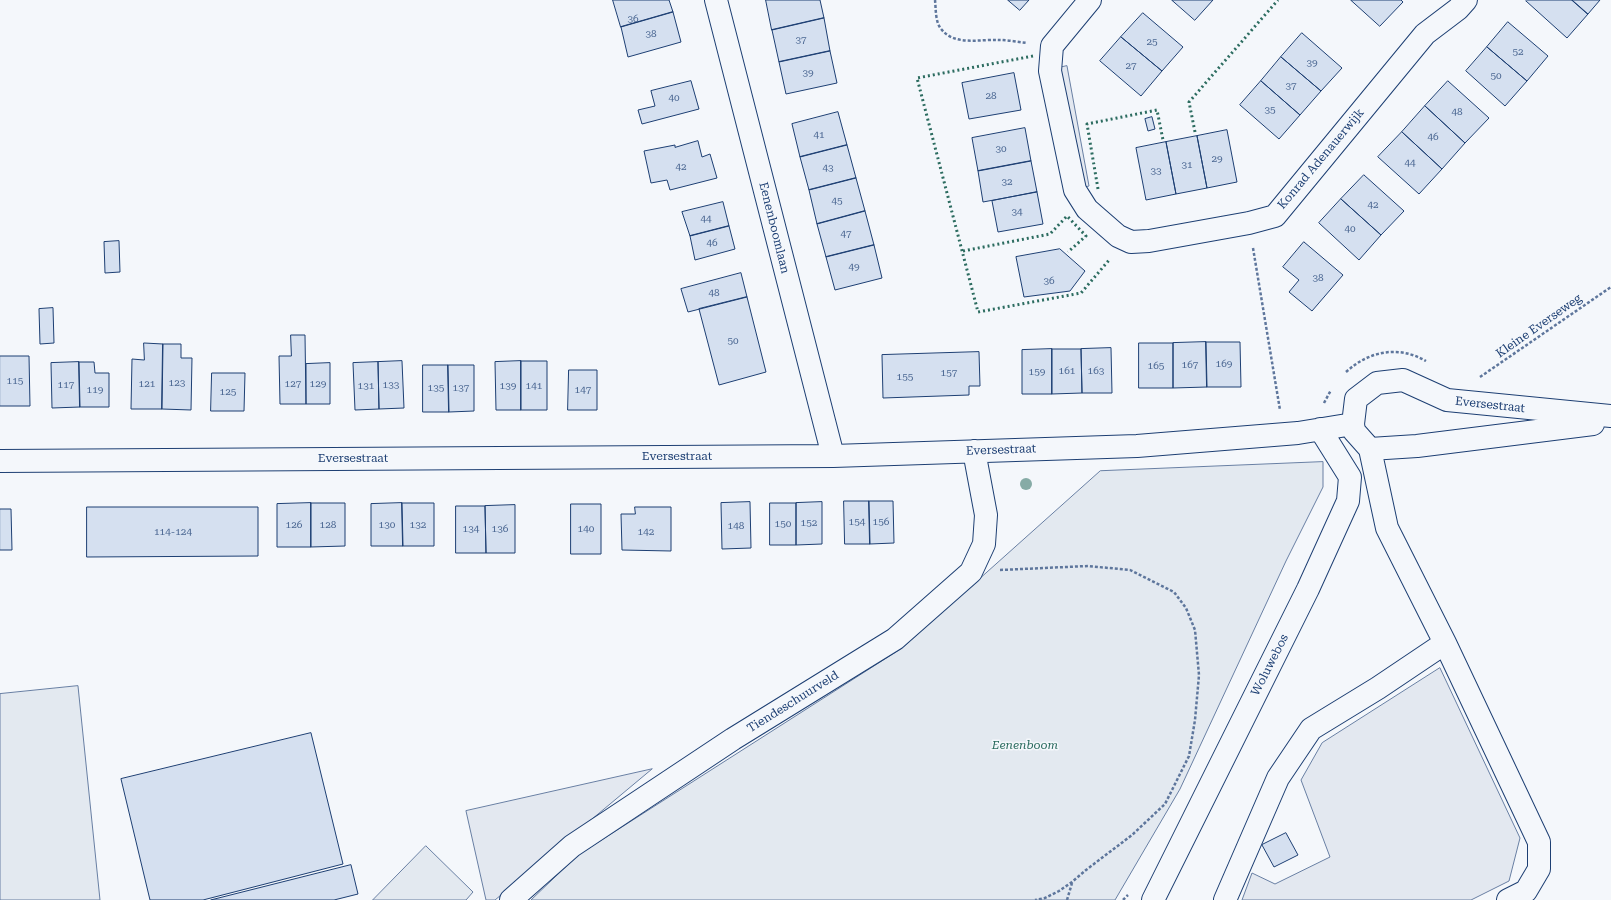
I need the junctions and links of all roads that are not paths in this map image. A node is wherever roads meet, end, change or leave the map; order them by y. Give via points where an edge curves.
1 (716, 0) edge
2 (1090, 0) edge
3 (1466, 0) edge
4 (1611, 416) edge
5 (1611, 421) edge
6 (1353, 424) junction
7 (1320, 429) junction
8 (1370, 449) junction
9 (974, 451) junction
10 (833, 456) junction
11 (0, 461) edge
12 (1445, 643) junction
13 (511, 900) edge
14 (1153, 900) edge
15 (1225, 900) edge
16 (1508, 900) edge

1 - 10 street, Eenenboomlaan
2 - 3 street, Konrad Adenauerwijk via 1052,46 1050,71 1075,190 1087,209 1118,236 1131,242 1249,223 1275,216 1425,34
4 - 6 street, Eversestraat via 1447,400 1403,380 1377,383 1356,399
5 - 8 street, Eversestraat via 1417,446
6 - 7 street, Eversestraat
6 - 8 street via 1354,432
7 - 9 street, Eversestraat via 1137,446
7 - 14 street, Woluwebos via 1350,477 1348,501 1308,589
8 - 12 street via 1387,528
9 - 10 street, Eversestraat
9 - 13 street, Tiendeschuurveld via 986,515 984,544 971,572 895,639 733,739 572,846
10 - 11 street, Eversestraat
12 - 15 street via 1311,729 1278,778
12 - 16 street via 1539,842 1539,869 1526,891

